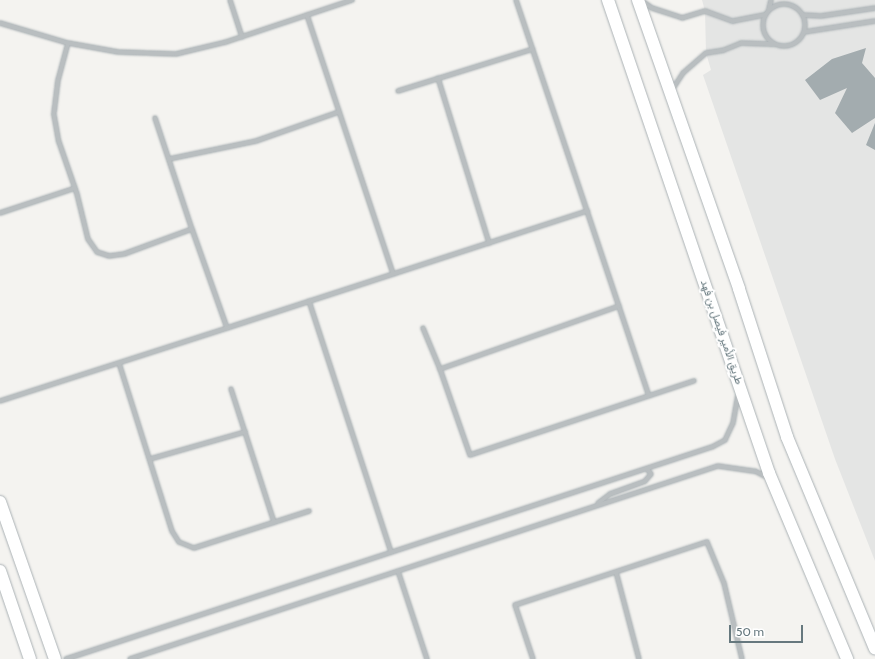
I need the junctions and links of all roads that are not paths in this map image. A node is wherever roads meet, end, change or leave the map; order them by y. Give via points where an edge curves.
1 (230, 0) edge
2 (352, 0) edge
3 (516, 0) edge
4 (608, 0) edge
5 (640, 0) edge
6 (771, 0) edge
7 (788, 0) edge
8 (791, 5) junction
9 (875, 8) edge
10 (769, 9) junction
11 (307, 15) junction
12 (765, 15) junction
13 (803, 15) junction
14 (875, 21) edge
15 (0, 23) edge
16 (804, 32) junction
17 (242, 36) junction
18 (68, 43) junction
19 (774, 44) junction
20 (533, 49) junction
21 (438, 78) junction
22 (398, 91) dead end
23 (670, 92) junction
24 (339, 112) junction
25 (155, 118) dead end
26 (169, 159) junction
27 (75, 188) junction
28 (587, 211) junction
29 (0, 213) edge
30 (192, 229) junction
31 (489, 243) junction
32 (393, 274) junction
33 (309, 301) junction
34 (619, 306) junction
35 (227, 328) junction
36 (422, 328) dead end
37 (119, 363) junction
38 (440, 369) junction
39 (694, 381) dead end
40 (740, 384) junction
41 (231, 389) dead end
42 (649, 396) junction
43 (0, 401) edge
44 (245, 432) junction
45 (150, 459) junction
46 (647, 469) junction
47 (773, 481) junction
48 (0, 502) edge
49 (595, 506) junction
50 (309, 511) dead end
51 (274, 522) junction
52 (391, 552) junction
53 (0, 571) edge
54 (398, 571) junction
55 (616, 572) junction
56 (875, 648) edge
57 (30, 659) edge
58 (55, 659) edge
59 (66, 659) edge
60 (130, 659) edge
61 (427, 659) edge
62 (533, 659) edge
63 (639, 659) edge
64 (742, 659) edge
65 (847, 659) edge

1 - 17 street
2 - 11 street
3 - 20 street
4 - 40 main road, طريق الأمير فيصل بن فهد
5 - 12 street via 652,8 682,18 705,11 733,20
5 - 23 main road
6 - 10 street
7 - 8 street
8 - 10 street via 781,3
8 - 13 street
9 - 13 street via 821,16
10 - 12 street
11 - 17 street
11 - 24 street
12 - 19 street via 762,21 764,34
13 - 16 street
14 - 16 street
15 - 18 street
16 - 19 street via 801,38 788,46
17 - 18 street via 176,54 118,52
18 - 27 street via 58,80 54,115 59,142
19 - 23 street via 741,44 706,53 683,73
20 - 21 street
20 - 28 street
21 - 22 street
21 - 31 street
23 - 56 main road via 787,437
24 - 26 street via 256,140
24 - 32 street
25 - 26 street
26 - 30 street
27 - 29 street
27 - 30 street via 88,239 97,252 109,256 124,254
28 - 31 street
28 - 34 street
30 - 35 street
31 - 32 street
32 - 33 street
33 - 35 street
33 - 52 street
34 - 38 street
34 - 42 street
35 - 37 street
36 - 38 street
37 - 43 street
37 - 45 street
38 - 42 street via 470,455
39 - 42 street
40 - 46 street via 733,423 725,440 712,447
40 - 47 main road, طريق الأمير فيصل بن فهد
41 - 44 street
44 - 45 street
44 - 51 street
45 - 51 street via 172,531 185,546 194,548
46 - 49 street via 651,474 645,481 610,494
46 - 52 street
47 - 49 street via 755,471 718,466
47 - 65 main road, طريق الأمير فيصل بن فهد
48 - 58 main road
49 - 54 street
50 - 51 street
52 - 59 street
53 - 57 main road
54 - 60 street
54 - 61 street
55 - 62 street via 515,605
55 - 63 street
55 - 64 street via 707,542 724,583

